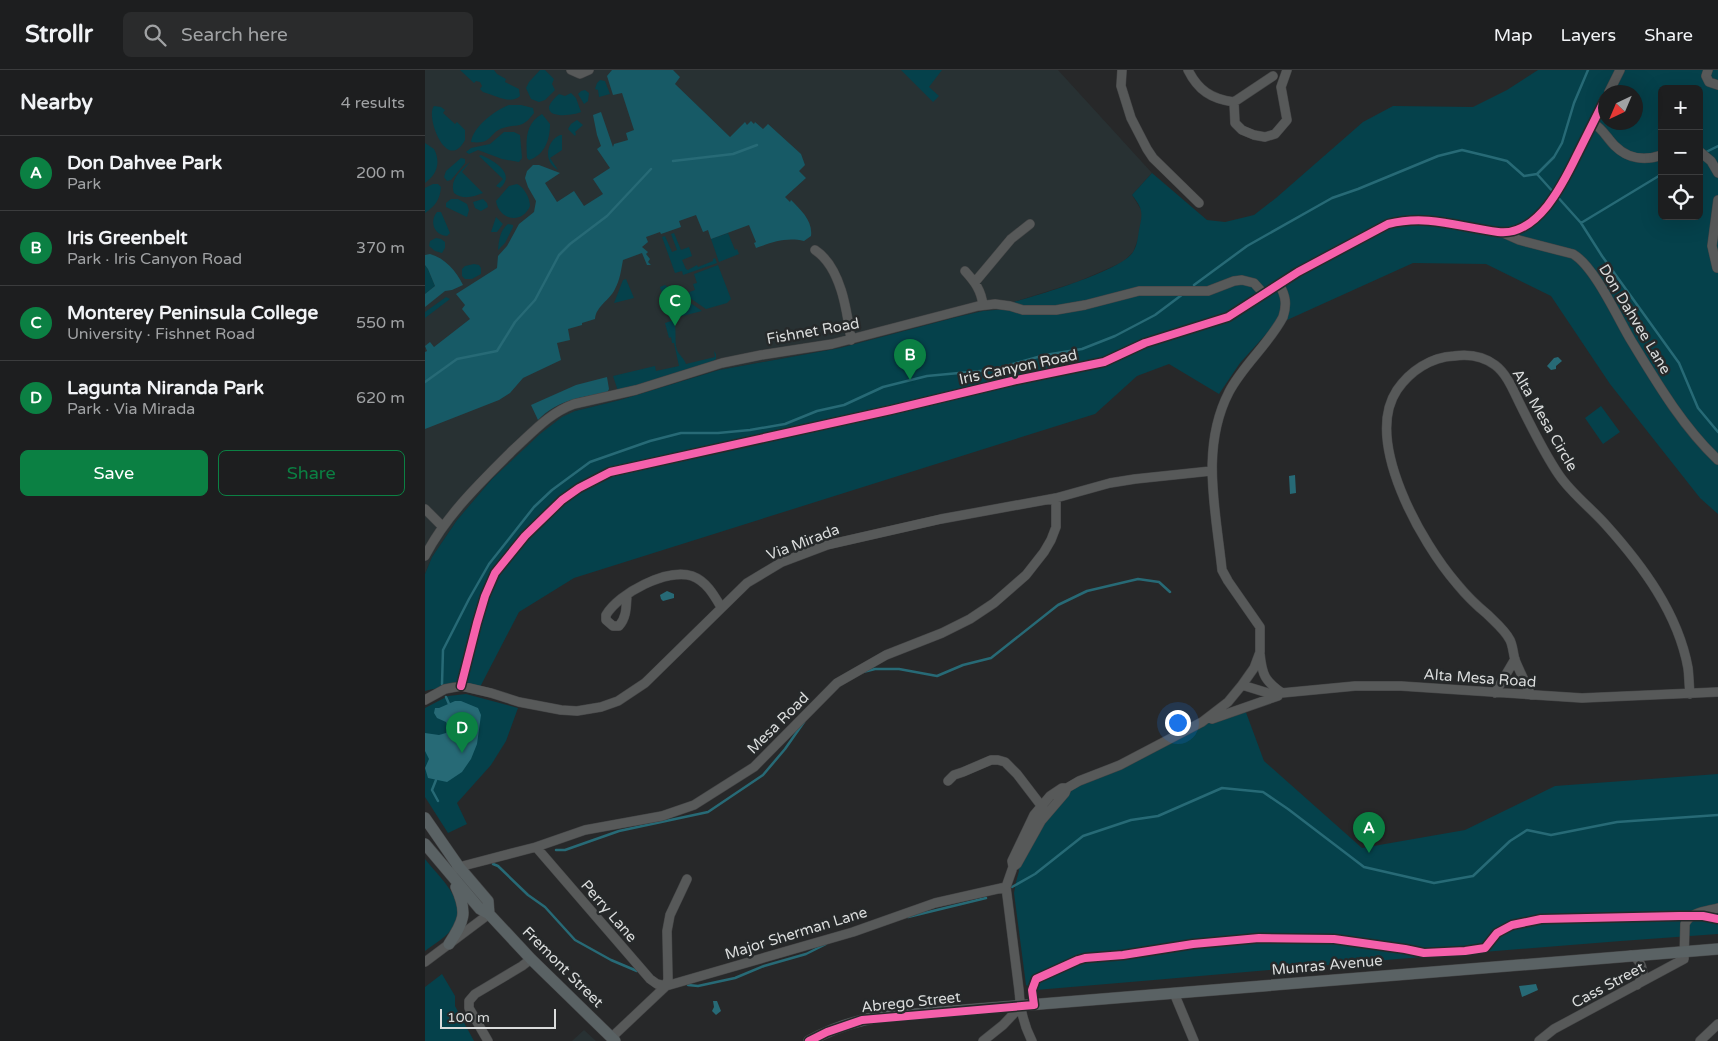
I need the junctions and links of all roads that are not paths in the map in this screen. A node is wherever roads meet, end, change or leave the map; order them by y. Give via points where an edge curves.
1 (589, 70) edge
2 (1122, 70) edge
3 (1188, 70) edge
4 (1287, 70) edge
5 (1620, 70) edge
6 (1708, 70) edge
7 (571, 71) edge
8 (1275, 73) edge
9 (1612, 85) edge
10 (1718, 85) edge
11 (1281, 87) junction
12 (1234, 102) junction
13 (1598, 113) edge
14 (1593, 123) junction
15 (1703, 155) edge
16 (1658, 156) edge
17 (1718, 173) edge
18 (1718, 200) edge
19 (1199, 203) dead end
20 (1030, 224) dead end
21 (1501, 232) junction
22 (815, 250) dead end
23 (1717, 268) edge
24 (965, 271) dead end
25 (975, 282) junction
26 (1279, 284) junction
27 (1264, 294) junction
28 (983, 305) junction
29 (851, 340) junction
30 (1718, 460) edge
31 (1211, 471) junction
32 (1056, 498) junction
33 (425, 509) edge
34 (442, 526) junction
35 (425, 556) edge
36 (627, 595) dead end
37 (721, 607) junction
38 (1260, 652) junction
39 (1515, 659) junction
40 (1242, 684) junction
41 (461, 686) junction
42 (1718, 692) edge
43 (1286, 693) junction
44 (1495, 693) junction
45 (1690, 694) junction
46 (1531, 695) junction
47 (425, 700) edge
48 (1202, 722) junction
49 (949, 781) dead end
50 (1067, 788) junction
51 (1041, 805) junction
52 (425, 818) edge
53 (1035, 831) junction
54 (425, 844) edge
55 (536, 846) junction
56 (1013, 867) junction
57 (454, 870) junction
58 (687, 879) dead end
59 (1006, 887) junction
60 (1718, 908) edge
61 (489, 914) junction
62 (449, 944) junction
63 (1684, 951) junction
64 (1717, 952) edge
65 (1631, 955) junction
66 (531, 959) junction
67 (425, 962) edge
68 (665, 986) junction
69 (1637, 986) junction
70 (1174, 993) junction
71 (1020, 1007) junction
72 (1718, 1024) edge
73 (614, 1039) edge
74 (488, 1041) edge
75 (809, 1041) edge
76 (983, 1041) edge
77 (1032, 1041) edge
78 (1194, 1041) edge
79 (1539, 1041) edge
80 (1700, 1041) edge

1 - 7 street via 581,74
2 - 19 street via 1121,86 1131,118 1147,149
3 - 12 street via 1205,93
4 - 11 street
5 - 9 street
6 - 10 street via 1709,82
8 - 11 street
8 - 12 street
11 - 12 street via 1287,120 1275,134 1265,137 1242,130 1235,123
13 - 14 street, Iris Canyon Road
14 - 16 street via 1626,154 1644,159
14 - 21 street, Iris Canyon Road via 1551,201 1530,222
15 - 17 street
18 - 23 street via 1712,246
20 - 25 street via 1011,239
21 - 26 street, Iris Canyon Road via 1433,220 1396,222 1350,243
21 - 30 street, Don Dahvee Lane via 1580,258 1591,270 1670,401
22 - 29 street via 827,261 839,285
24 - 25 street
25 - 28 street via 982,294
26 - 27 street, Iris Canyon Road
26 - 31 street via 1285,298 1283,317 1229,392 1215,431
27 - 28 street, Fishnet Road via 1254,283 1242,280 1208,291 1139,291 1056,310
27 - 41 street, Iris Canyon Road via 1228,317 1145,343 1104,362 610,472 562,500 525,536 495,573 485,596
28 - 29 street, Fishnet Road
29 - 34 street, Fishnet Road via 722,363 564,408 549,417 481,482
31 - 32 street, Via Mirada via 1110,483
31 - 38 street via 1222,570 1260,627
32 - 37 street, Via Mirada via 931,520 827,544 764,572
32 - 55 street, Mesa Road via 1056,527 1044,552 1026,574 994,603 942,633 886,655 837,683 754,767 694,805 661,816 585,830
33 - 34 street
34 - 35 street, Fishnet Road
36 - 37 street via 650,582 689,575 707,587
37 - 41 street, Via Mirada via 645,683 618,701 601,707 561,710
38 - 40 street via 1254,668
38 - 43 street via 1262,673 1268,682
39 - 44 street
39 - 45 street, Alta Mesa Circle via 1510,639 1449,574 1426,541 1401,490 1389,451 1386,426 1389,406 1398,389 1429,362 1445,357 1475,356 1494,364 1505,376 1560,477 1606,525 1659,593 1681,641
39 - 46 street, Alta Mesa Circle
40 - 43 street, Alta Mesa Road via 1271,694
40 - 48 street via 1228,702
41 - 47 street, Via Mirada via 445,689
42 - 45 street, Alta Mesa Road
43 - 44 street, Alta Mesa Road via 1355,686
43 - 48 street
44 - 46 street, Alta Mesa Road
45 - 46 street, Alta Mesa Road via 1582,698
48 - 50 street via 1120,765
49 - 51 street via 954,775 998,760 1005,762 1017,774
50 - 51 street via 1057,791
50 - 53 street
51 - 53 street via 1043,810 1034,824
51 - 56 street via 1012,861
52 - 57 main road, Fremont Street
53 - 56 street
54 - 57 main road, Fremont Street
55 - 57 street, Mesa Road
55 - 68 street, Perry Lane via 650,979
56 - 59 street
57 - 61 main road, Fremont Street via 488,901
57 - 62 main road via 463,911 457,932
58 - 68 street via 669,923 668,979
59 - 68 street, Major Sherman Lane via 935,903 853,932
59 - 71 street
60 - 63 street via 1686,920
61 - 62 street
61 - 66 main road, Fremont Street
62 - 67 street
63 - 64 main road, Munras Avenue
63 - 65 main road, Munras Avenue
63 - 69 street, Cass Street via 1684,959
65 - 69 street via 1639,960 1642,967 1643,977
65 - 70 main road, Munras Avenue
66 - 73 main road, Fremont Street
66 - 74 street via 469,1001 469,1008
68 - 73 street, Major Sherman Lane
69 - 79 street, Cass Street via 1554,1029
70 - 71 main road, Munras Avenue
70 - 78 street
71 - 75 main road, Abrego Street via 862,1020
71 - 76 street
71 - 77 street
72 - 80 street

